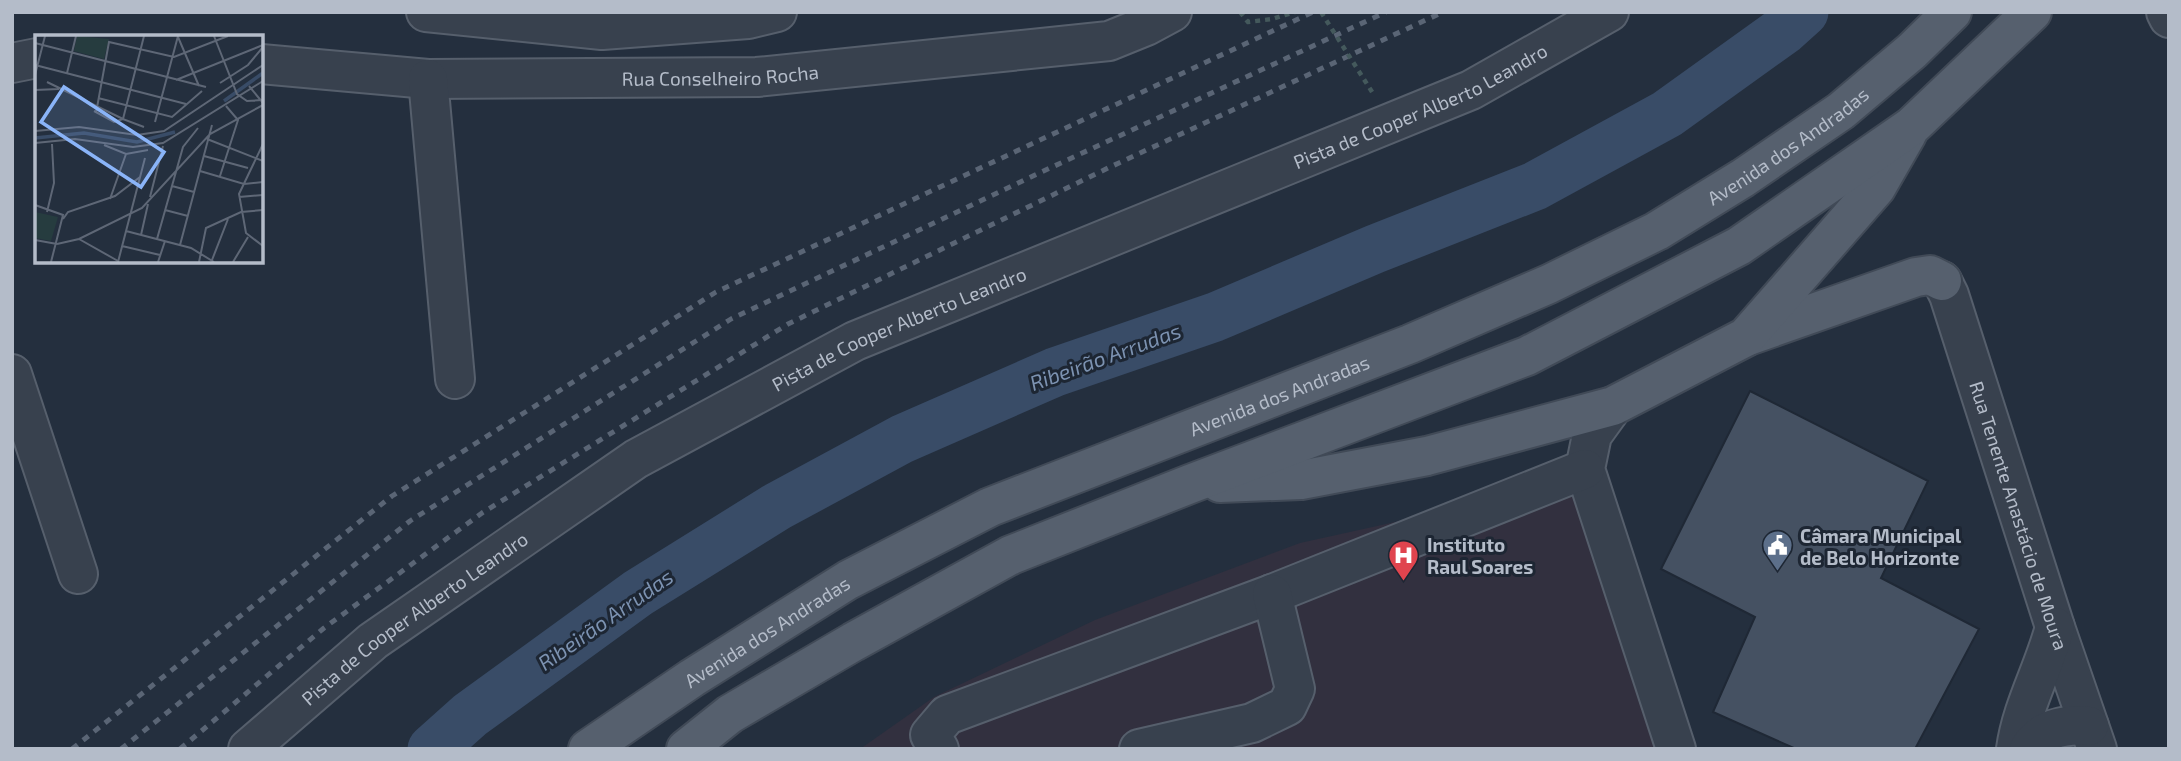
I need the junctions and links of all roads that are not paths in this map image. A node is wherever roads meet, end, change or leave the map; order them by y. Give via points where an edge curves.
1 (426, 12) edge
2 (1172, 12) edge
3 (1609, 12) edge
4 (1952, 12) edge
5 (2032, 12) edge
6 (2166, 12) edge
7 (756, 15) edge
8 (2169, 18) edge
9 (35, 58) edge
10 (12, 63) edge
11 (262, 64) edge
12 (757, 77) junction
13 (428, 79) junction
14 (1912, 125) junction
15 (1942, 281) joint
16 (1746, 337) junction
17 (12, 374) edge
18 (455, 379) dead end
19 (1612, 406) junction
20 (1585, 469) junction
21 (1190, 484) junction
22 (78, 574) dead end
23 (1272, 594) junction
24 (2055, 628) junction
25 (2093, 737) edge
26 (248, 749) edge
27 (588, 749) edge
28 (686, 749) edge
29 (939, 749) edge
30 (1139, 749) edge
31 (1676, 749) edge
32 (2016, 749) edge
33 (2029, 749) edge

1 - 7 street via 602,30
2 - 12 street, Rua Conselheiro Rocha via 1110,41
3 - 26 street, Pista de Cooper Alberto Leandro via 1471,90 855,341 636,459 373,641
4 - 27 main road, Avenida dos Andradas via 1841,111 1657,230 1549,284 1410,344 990,507 848,580
5 - 14 main road
6 - 8 street
7 - 12 street
9 - 10 street
11 - 13 street, Rua Conselheiro Rocha
12 - 13 street, Rua Conselheiro Rocha
13 - 18 street
14 - 16 main road via 1876,188
14 - 21 main road via 1739,246 1539,350
15 - 16 main road via 1930,275 1916,277
15 - 24 street, Rua Tenente Anastácio de Moura
16 - 19 main road
17 - 22 street
19 - 20 street via 1592,435
19 - 21 main road via 1427,456 1301,480
20 - 23 street
20 - 31 street
21 - 28 main road via 1011,555 730,714
23 - 29 street via 947,715 930,736
23 - 30 street via 1294,689 1287,706 1252,723
24 - 25 street, Rua Tenente Anastácio de Moura
24 - 32 street via 2024,712
25 - 33 street via 2068,725 2048,731

